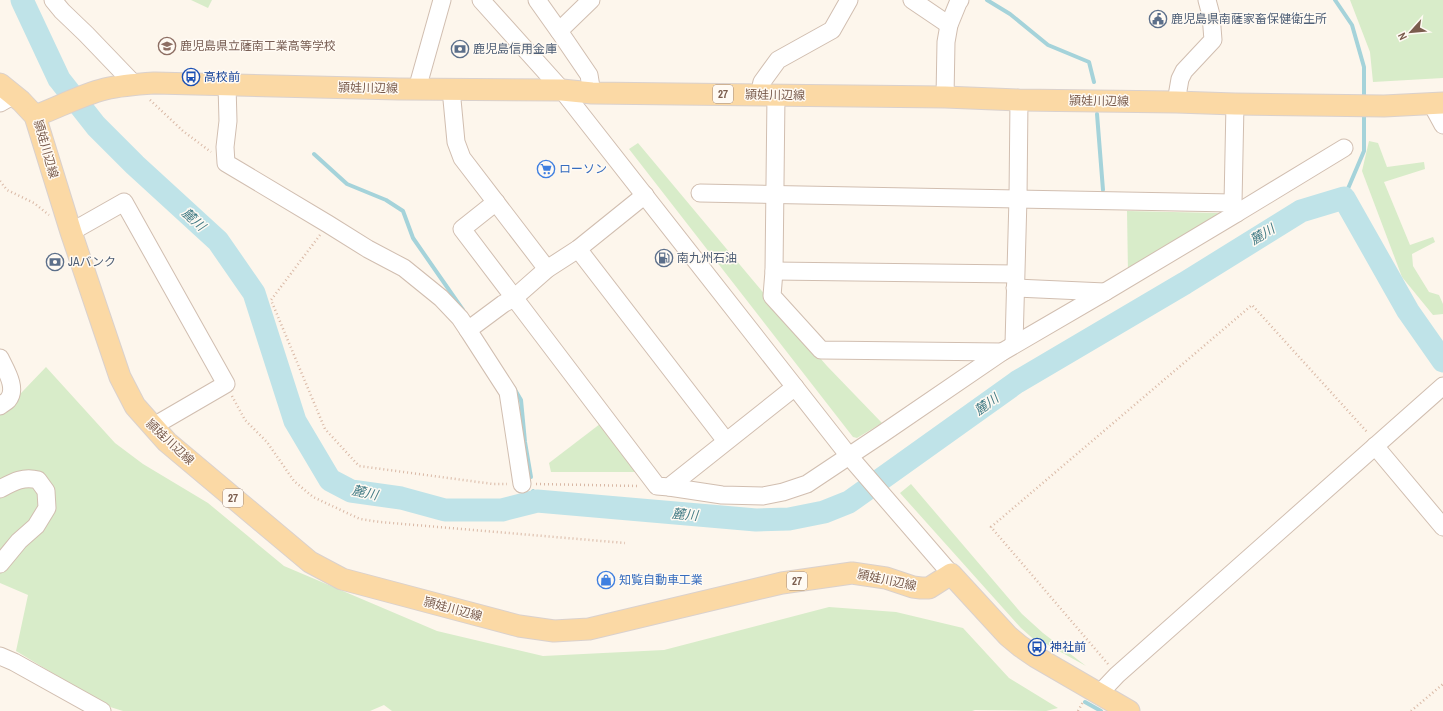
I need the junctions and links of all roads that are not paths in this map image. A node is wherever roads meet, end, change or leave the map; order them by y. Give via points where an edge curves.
1 (53, 0) edge
2 (442, 0) edge
3 (481, 0) edge
4 (538, 0) edge
5 (591, 0) edge
6 (849, 0) edge
7 (912, 0) edge
8 (960, 0) edge
9 (1207, 0) edge
10 (949, 25) junction
11 (559, 31) junction
12 (134, 84) junction
13 (226, 86) junction
14 (416, 89) junction
15 (451, 89) junction
16 (562, 90) junction
17 (592, 93) junction
18 (5, 94) edge
19 (768, 95) junction
20 (945, 97) junction
21 (1019, 100) junction
22 (1176, 102) junction
23 (1437, 103) edge
24 (1235, 104) junction
25 (35, 116) junction
26 (1443, 125) edge
27 (1344, 148) dead end
28 (700, 193) dead end
29 (775, 194) junction
30 (645, 195) junction
31 (1018, 198) junction
32 (496, 202) junction
33 (1235, 208) junction
34 (72, 232) junction
35 (578, 249) junction
36 (547, 269) junction
37 (774, 271) junction
38 (1015, 281) junction
39 (1105, 292) junction
40 (514, 298) junction
41 (468, 330) junction
42 (1008, 348) junction
43 (0, 358) edge
44 (1443, 386) edge
45 (796, 387) junction
46 (0, 406) edge
47 (152, 427) junction
48 (726, 440) junction
49 (1374, 446) junction
50 (852, 459) junction
51 (522, 484) road end
52 (663, 486) junction
53 (0, 489) edge
54 (1443, 527) edge
55 (0, 564) edge
56 (951, 574) junction
57 (0, 656) edge
58 (1099, 694) junction
59 (102, 711) edge
60 (1129, 711) edge

1 - 12 street
2 - 14 street
3 - 16 street
4 - 11 street
5 - 11 street
6 - 19 street via 832,30 778,60 762,82
7 - 10 street
8 - 10 street
9 - 22 street via 1213,40 1184,71
10 - 20 street via 946,42
11 - 17 street via 589,75
12 - 13 main road, 頴娃川辺線 / 27
12 - 25 main road, 頴娃川辺線 / 27 via 81,97
13 - 14 main road, 頴娃川辺線 / 27
13 - 41 street via 226,163 404,268 446,303
14 - 15 main road, 頴娃川辺線 / 27
15 - 16 main road, 頴娃川辺線 / 27
15 - 32 street via 456,142 462,158
16 - 17 main road, 頴娃川辺線 / 27
16 - 30 street
17 - 19 main road, 頴娃川辺線 / 27
18 - 25 main road via 22,101
19 - 20 main road, 頴娃川辺線 / 27
19 - 29 street
20 - 21 main road, 頴娃川辺線 / 27
21 - 22 main road, 頴娃川辺線 / 27
21 - 31 street
22 - 24 main road, 頴娃川辺線 / 27
23 - 24 main road, 頴娃川辺線 / 27 via 1384,106
23 - 26 street
24 - 33 street
25 - 34 main road, 頴娃川辺線 / 27
27 - 33 street
28 - 29 street
29 - 31 street
29 - 37 street
30 - 35 street
30 - 45 street
31 - 33 street
31 - 38 street
32 - 36 street
32 - 40 street via 462,229
33 - 39 street
34 - 47 main road, 頴娃川辺線 / 27 via 120,377 134,406
34 - 47 street via 124,202 226,384
35 - 36 street
35 - 48 street
36 - 40 street
37 - 38 street
37 - 42 street via 772,296 820,350
38 - 39 street
38 - 42 street
39 - 42 street
40 - 41 street
40 - 52 street
41 - 51 street via 508,392
42 - 50 street via 882,434
43 - 46 street via 11,382 12,392 8,400
44 - 49 street
45 - 48 street
45 - 50 street
47 - 56 main road, 頴娃川辺線 / 27 via 310,562 342,579 519,626 554,631 589,629 782,583 852,572 921,588 929,588
48 - 52 street
49 - 54 street
49 - 58 street via 1117,675
50 - 52 street via 807,484 763,496 722,495
50 - 56 street
53 - 55 street via 16,480 30,477 38,480 46,491 47,508 36,526 19,541
56 - 58 main road via 1020,646
57 - 59 street
58 - 60 main road

